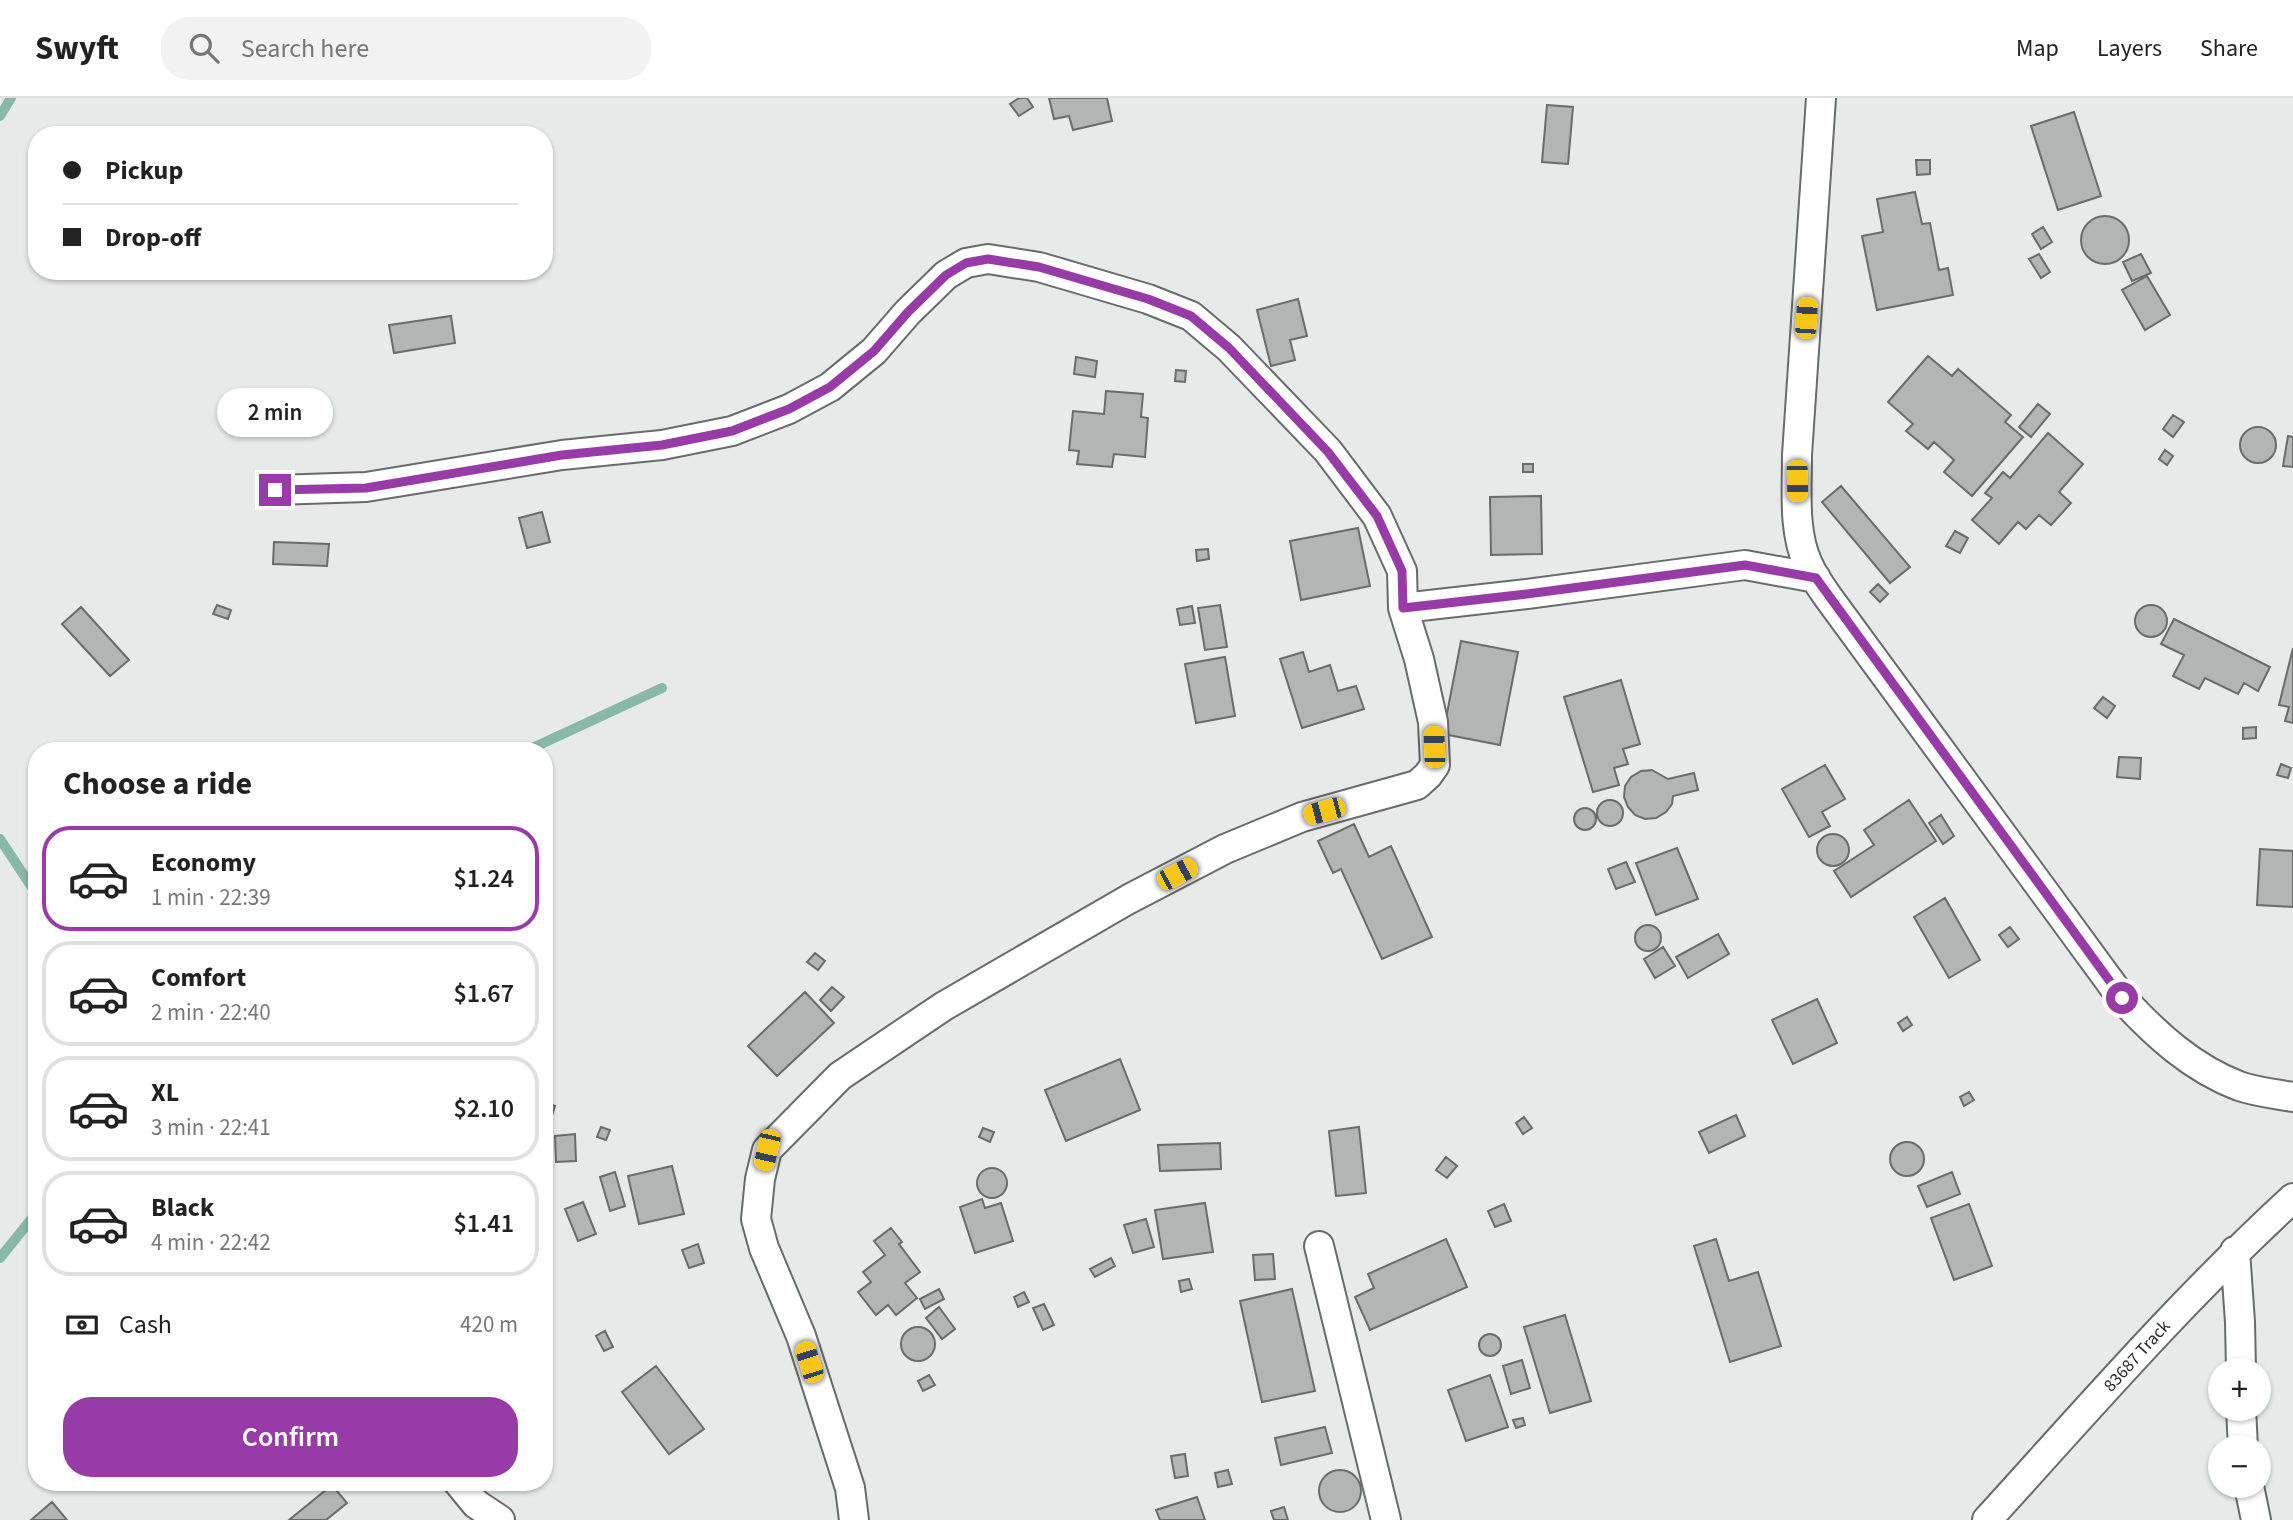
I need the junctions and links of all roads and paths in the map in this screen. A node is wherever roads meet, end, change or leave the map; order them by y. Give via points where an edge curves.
1 (1821, 98) edge
2 (275, 490) dead end
3 (1816, 578) junction
4 (1403, 608) junction
5 (2293, 1097) edge
6 (2293, 1198) edge
7 (1320, 1246) dead end
8 (2235, 1251) junction
9 (2241, 1358) edge
10 (465, 1491) edge
11 (2251, 1498) edge
12 (500, 1520) edge
13 (854, 1520) edge
14 (1386, 1520) edge
15 (1987, 1520) edge
16 (2256, 1520) edge

1 - 3 street via 1797,455 1801,547
2 - 4 street via 366,488 732,431 830,387 874,351 946,275 966,263 988,259 1039,267 1191,316 1229,348 1328,452 1377,516 1402,571
3 - 4 street via 1745,565
3 - 5 street via 2138,1016 2187,1058 2240,1086
4 - 13 street via 1433,722 1435,765 1417,785 1302,817 1225,849 1129,900 944,1006 840,1076 767,1150 756,1219 801,1336 850,1489
6 - 8 street, 83687 Track
7 - 14 street
8 - 9 street
8 - 15 street, 83687 Track
10 - 12 street
11 - 16 street

